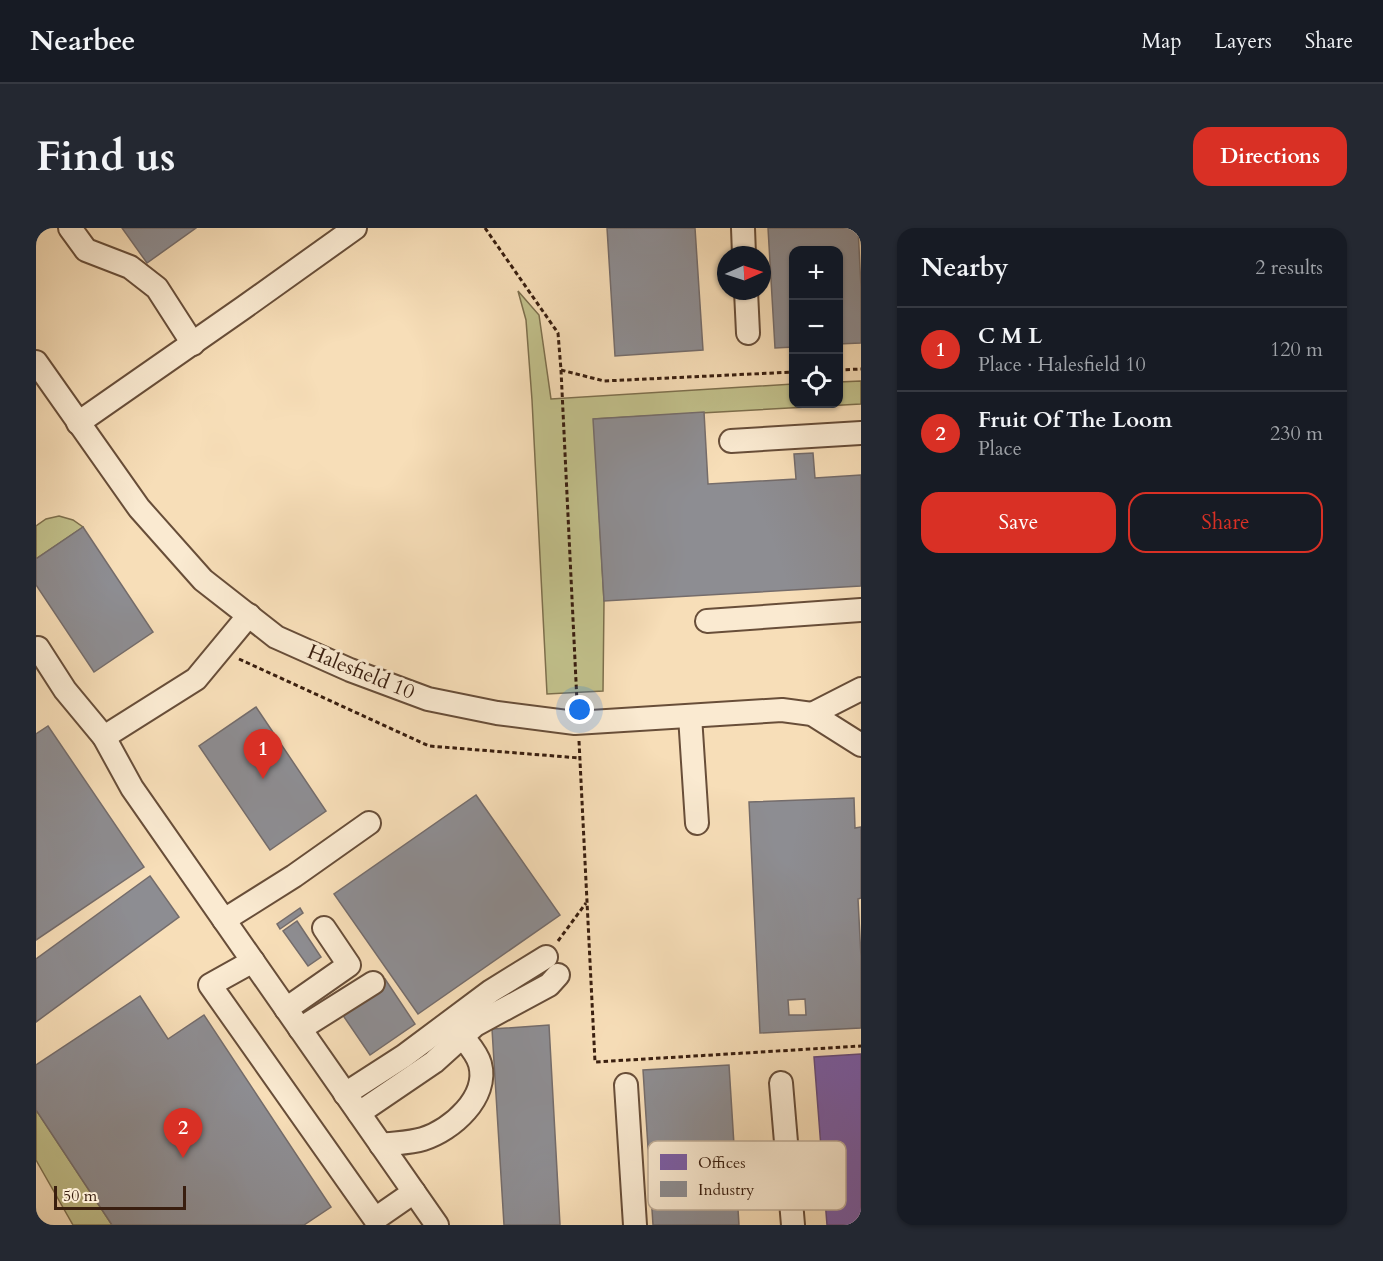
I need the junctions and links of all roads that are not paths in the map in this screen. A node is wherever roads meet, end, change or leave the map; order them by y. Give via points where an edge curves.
1 (70, 228) edge
2 (356, 228) edge
3 (743, 228) edge
4 (744, 246) edge
5 (746, 300) edge
6 (748, 333) dead end
7 (193, 344) junction
8 (36, 362) edge
9 (78, 423) junction
10 (861, 433) edge
11 (731, 441) dead end
12 (861, 610) edge
13 (249, 615) junction
14 (707, 621) dead end
15 (38, 648) dead end
16 (45, 673) edge
17 (861, 689) edge
18 (812, 714) junction
19 (690, 716) junction
20 (104, 737) junction
21 (861, 745) edge
22 (369, 823) dead end
23 (696, 824) dead end
24 (224, 920) junction
25 (324, 928) dead end
26 (253, 961) junction
27 (373, 982) dead end
28 (286, 1009) junction
29 (300, 1029) junction
30 (462, 1036) junction
31 (781, 1083) dead end
32 (626, 1085) dead end
33 (345, 1094) junction
34 (359, 1113) junction
35 (786, 1141) edge
36 (381, 1145) junction
37 (414, 1192) junction
38 (792, 1210) edge
39 (437, 1225) edge
40 (635, 1225) edge
41 (793, 1225) edge

1 - 7 street via 86,250 130,267 157,288
2 - 7 street
3 - 4 street
5 - 6 street
7 - 9 street
8 - 9 street, Halesfield 10
9 - 13 street, Halesfield 10 via 138,508 203,580
10 - 11 street
12 - 14 street
13 - 19 street, Halesfield 10 via 276,637 428,699 575,723
13 - 20 street via 196,679
15 - 16 street
16 - 20 street via 65,690
17 - 18 street
18 - 19 street, Halesfield 10 via 782,710
18 - 21 street, Halesfield 10
19 - 23 street
20 - 24 street via 132,788
22 - 24 street
24 - 26 street
25 - 28 street via 349,964
26 - 28 street
26 - 37 street via 210,985 375,1219
27 - 29 street
28 - 29 street
29 - 33 street
30 - 33 street via 475,1024 549,985 552,966 491,991
30 - 34 street via 434,1062
30 - 36 street via 480,1064 479,1089 473,1102 433,1136
31 - 35 street
32 - 40 street
33 - 34 street
34 - 36 street
36 - 37 street
37 - 39 street
38 - 41 street

